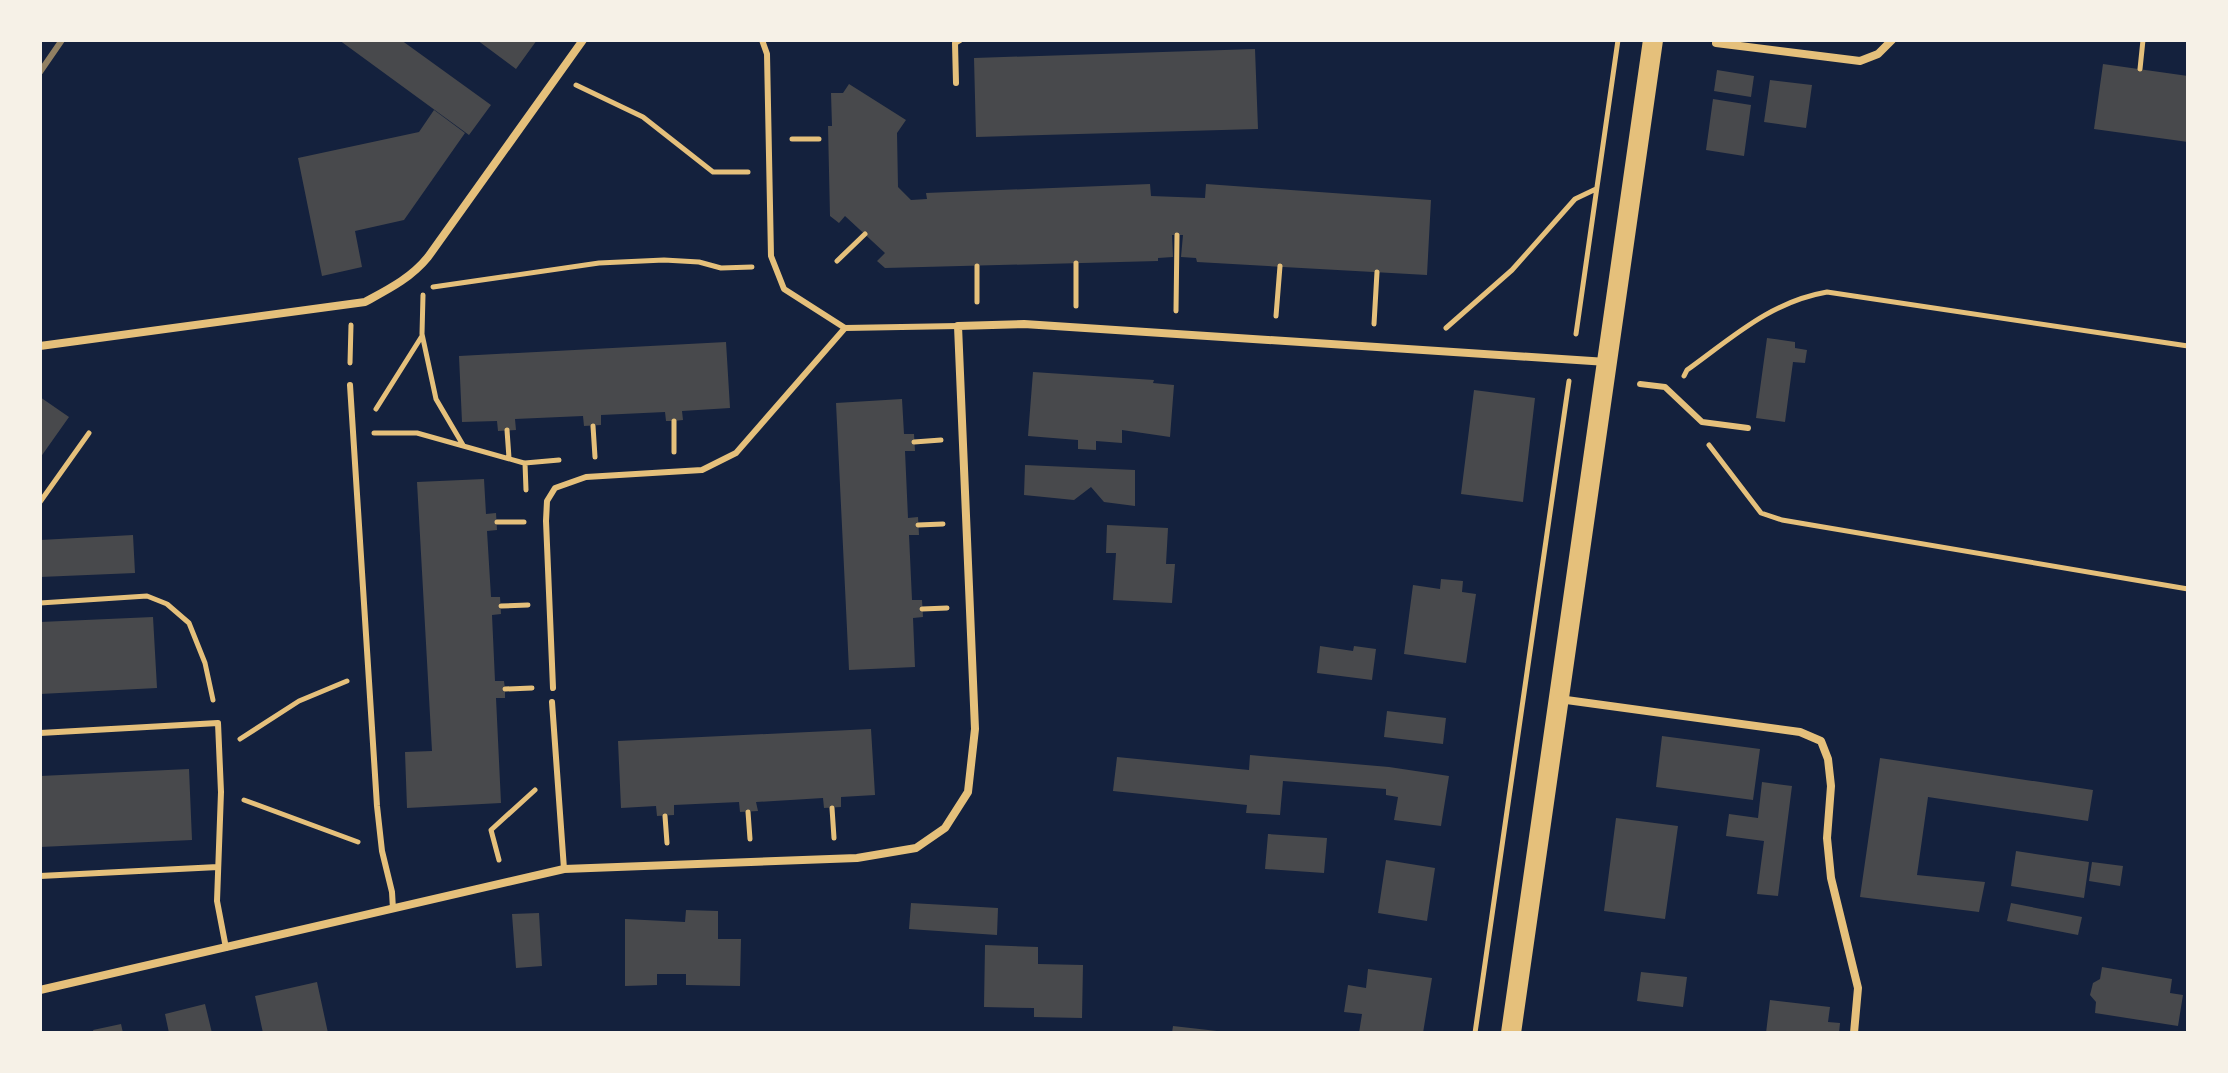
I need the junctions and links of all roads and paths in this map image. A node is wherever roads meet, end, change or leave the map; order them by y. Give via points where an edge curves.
1 (583, 40) edge
2 (762, 40) edge
3 (960, 40) edge
4 (1618, 40) edge
5 (1653, 40) edge
6 (1892, 40) edge
7 (2143, 40) edge
8 (1716, 43) dead end
9 (2140, 69) dead end
10 (558, 75) junction
11 (956, 83) dead end
12 (787, 139) dead end
13 (819, 139) dead end
14 (769, 172) junction
15 (1597, 189) junction
16 (865, 234) dead end
17 (1177, 235) dead end
18 (837, 261) dead end
19 (1076, 263) dead end
20 (775, 266) junction
21 (977, 266) dead end
22 (1280, 266) dead end
23 (1377, 272) dead end
24 (977, 303) dead end
25 (351, 304) junction
26 (1076, 307) dead end
27 (1176, 312) dead end
28 (1276, 317) dead end
29 (1374, 325) dead end
30 (958, 326) junction
31 (845, 328) junction
32 (1444, 330) dead end
33 (422, 334) junction
34 (1576, 334) dead end
35 (40, 346) edge
36 (2188, 346) edge
37 (1607, 362) junction
38 (1569, 379) dead end
39 (1640, 384) dead end
40 (350, 385) joint
41 (1672, 393) junction
42 (674, 421) dead end
43 (1702, 422) junction
44 (593, 426) dead end
45 (1748, 428) dead end
46 (507, 430) dead end
47 (89, 433) dead end
48 (353, 433) junction
49 (944, 440) dead end
50 (914, 442) dead end
51 (463, 445) junction
52 (674, 455) dead end
53 (509, 458) junction
54 (595, 458) dead end
55 (525, 463) dead end
56 (40, 502) edge
57 (497, 522) dead end
58 (528, 522) dead end
59 (948, 524) dead end
60 (918, 525) dead end
61 (2188, 589) edge
62 (40, 603) edge
63 (533, 604) dead end
64 (501, 606) dead end
65 (952, 608) dead end
66 (922, 609) dead end
67 (367, 673) junction
68 (538, 688) dead end
69 (553, 688) dead end
70 (505, 689) dead end
71 (1559, 699) junction
72 (552, 702) dead end
73 (218, 723) junction
74 (40, 733) edge
75 (219, 753) junction
76 (545, 782) dead end
77 (221, 792) junction
78 (832, 808) dead end
79 (748, 812) dead end
80 (665, 816) dead end
81 (835, 839) dead end
82 (751, 842) dead end
83 (668, 846) dead end
84 (382, 851) junction
85 (218, 867) junction
86 (501, 867) dead end
87 (564, 869) junction
88 (40, 876) edge
89 (393, 909) junction
90 (226, 948) junction
91 (40, 990) edge
92 (1475, 1033) edge
93 (1511, 1033) edge
94 (1854, 1033) edge

1 - 10 street
2 - 14 lane via 767,54
3 - 11 lane via 955,43
4 - 15 path
5 - 37 main road
6 - 8 street via 1878,54 1860,61
7 - 9 path
10 - 14 path via 643,117 713,172
10 - 25 street via 417,270 365,302
12 - 13 path
14 - 20 lane
15 - 32 path via 1575,199 1512,270
15 - 34 path
16 - 18 path
17 - 27 path
19 - 26 path
20 - 31 lane via 784,289
20 - 33 path via 721,268 664,260 599,263 424,288
21 - 24 path
22 - 28 path
23 - 29 path
25 - 35 street
25 - 40 path
30 - 31 lane
30 - 37 street via 1024,324
30 - 87 street via 975,729 968,792 945,828 916,848 857,858
31 - 69 lane via 736,453 702,470 586,477 555,488 547,501 546,521
33 - 48 path via 374,412
33 - 51 path via 436,399
36 - 41 path via 1827,292 1773,308 1687,370
37 - 71 main road
38 - 92 path
39 - 41 lane
40 - 48 lane
41 - 43 lane
42 - 52 path
43 - 45 lane
43 - 61 path via 1701,434 1761,513 1772,517
44 - 54 path
46 - 53 path
47 - 56 path
48 - 51 path via 417,433
48 - 67 lane
49 - 50 path
51 - 53 path
53 - 55 path
57 - 58 path
59 - 60 path
62 - 73 path via 147,596 167,604 189,623 205,663
63 - 64 path
65 - 66 path
67 - 75 path via 299,701
67 - 84 lane
68 - 70 path
71 - 93 main road
71 - 94 street via 1800,732 1821,741 1831,786 1831,878 1858,988
72 - 87 lane
73 - 74 lane
73 - 75 lane
75 - 77 lane
76 - 86 path via 491,830
77 - 84 path
77 - 85 lane
78 - 81 path
79 - 82 path
80 - 83 path
84 - 89 lane
85 - 88 lane
85 - 90 lane via 217,901
87 - 89 street
89 - 90 street
90 - 91 street

